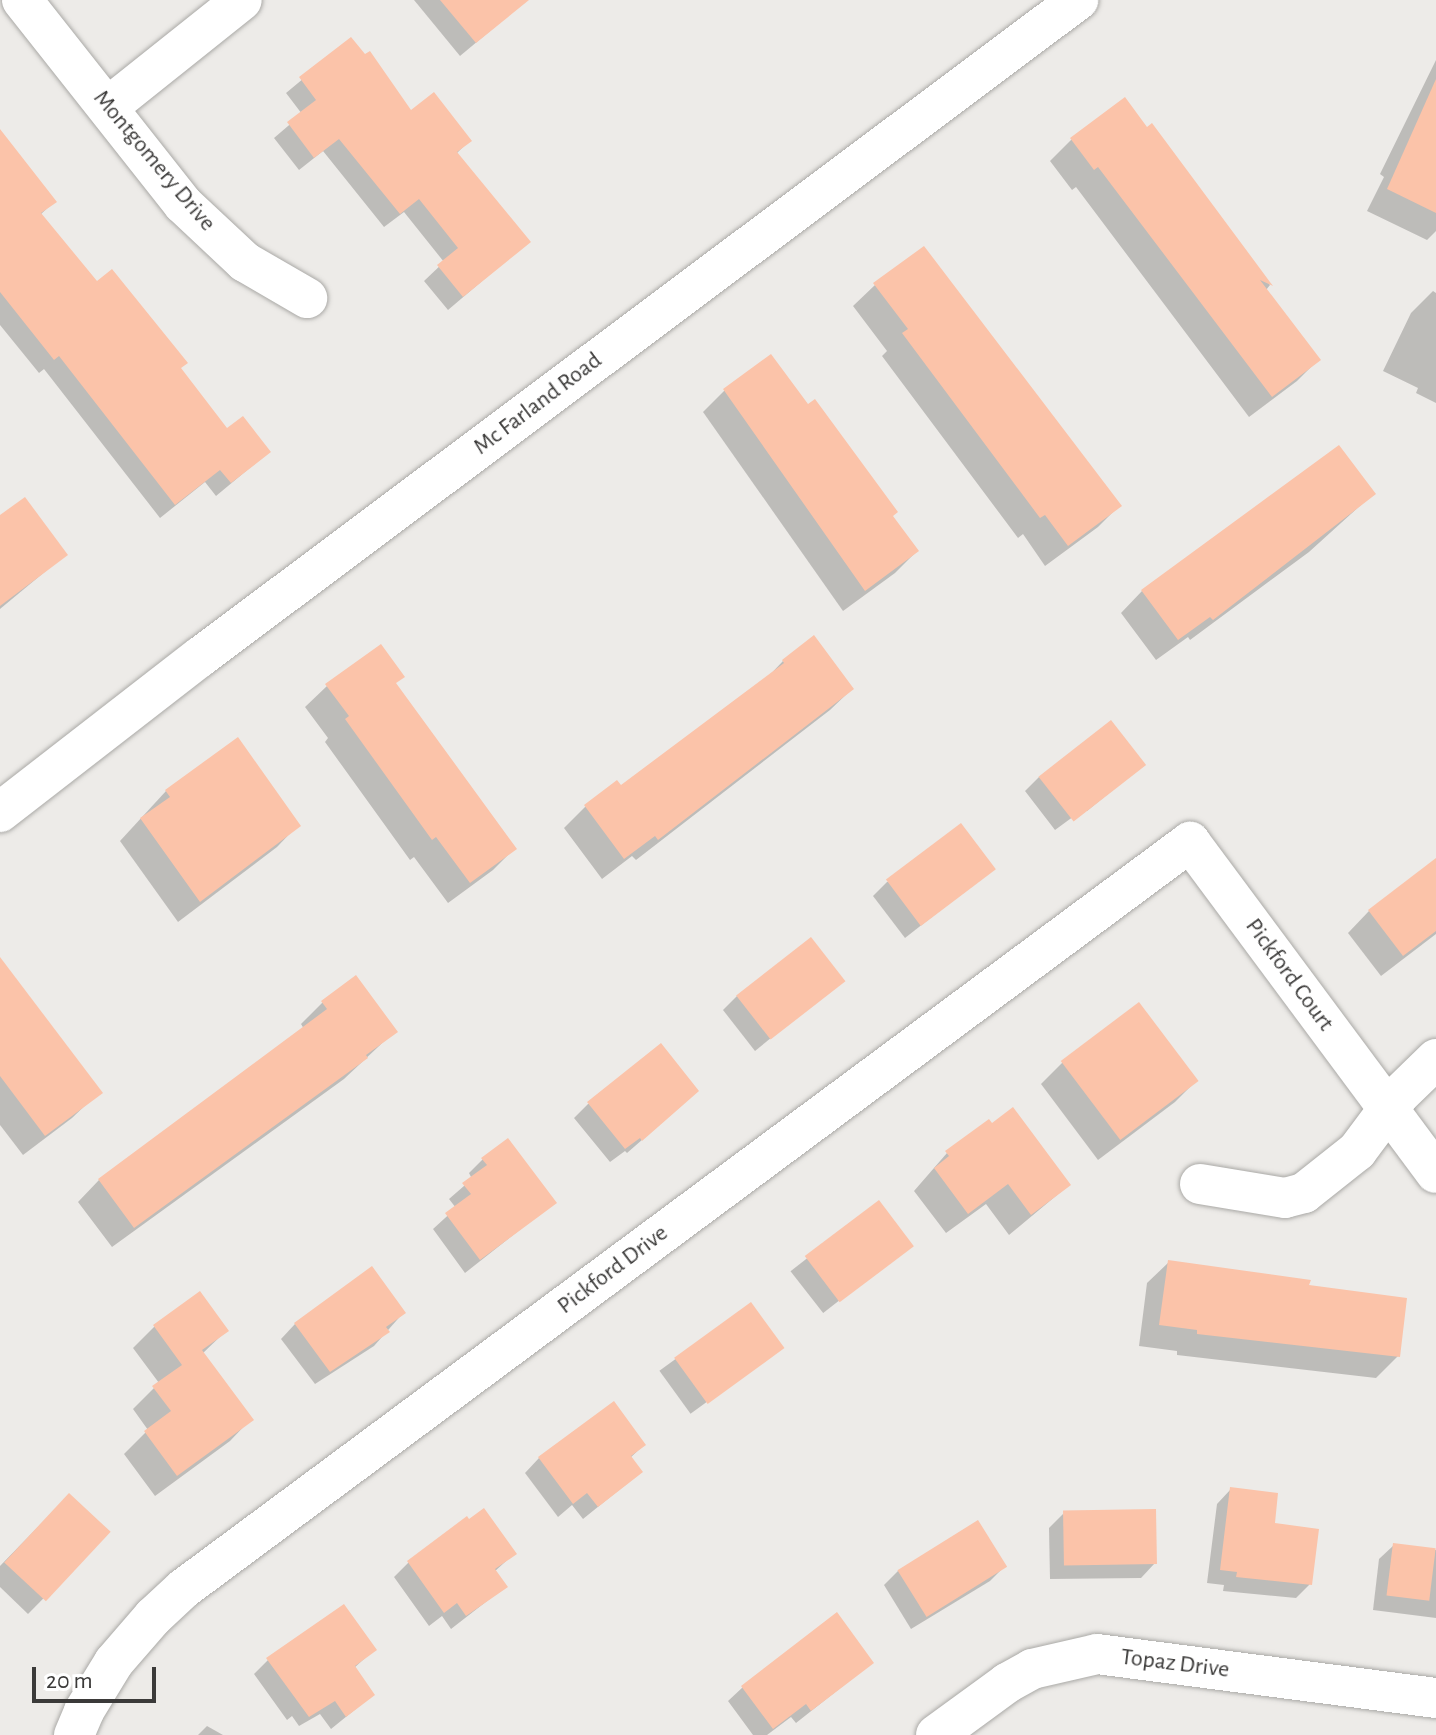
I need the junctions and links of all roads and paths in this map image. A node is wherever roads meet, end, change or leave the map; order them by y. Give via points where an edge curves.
1 (22, 0) edge
2 (242, 0) edge
3 (1078, 0) edge
4 (108, 107) junction
5 (307, 298) dead end
6 (0, 812) edge
7 (1190, 842) joint
8 (1436, 1059) edge
9 (1388, 1109) junction
10 (1436, 1173) edge
11 (1200, 1184) dead end
12 (1436, 1698) edge
13 (74, 1735) edge
14 (936, 1735) edge

1 - 4 street, Montgomery Drive
2 - 4 street
3 - 6 street, Mc Farland Road
4 - 5 street, Montgomery Drive via 212,233 269,278
7 - 9 street, Pickford Court
7 - 13 street, Pickford Drive via 183,1589 119,1655
8 - 9 street
9 - 10 street, Pickford Court
9 - 11 street via 1357,1151 1298,1195 1285,1198
12 - 14 street, Topaz Drive via 1097,1654 1032,1669

